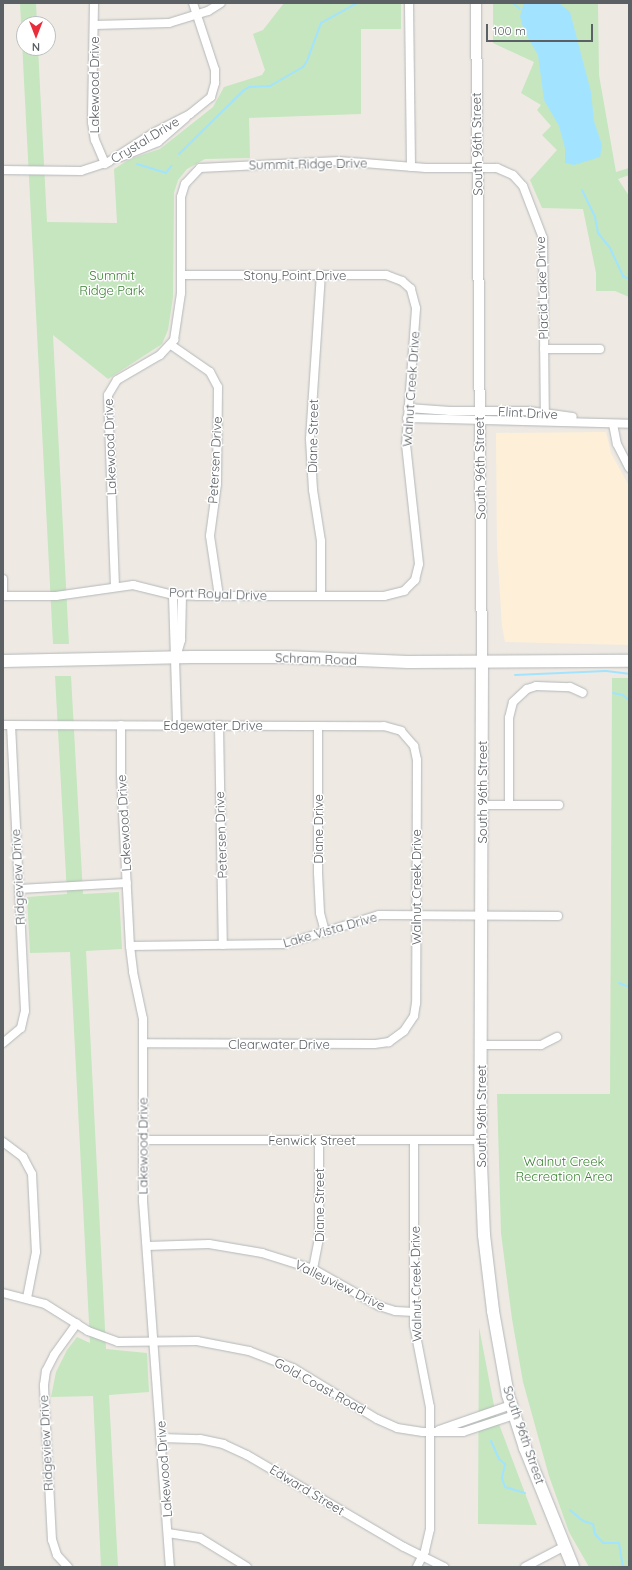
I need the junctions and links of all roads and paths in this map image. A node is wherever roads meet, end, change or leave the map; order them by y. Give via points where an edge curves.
1 (94, 3) edge
2 (193, 3) edge
3 (221, 3) edge
4 (409, 3) edge
5 (476, 3) edge
6 (197, 15) junction
7 (94, 25) junction
8 (105, 164) junction
9 (411, 167) junction
10 (478, 169) junction
11 (3, 170) edge
12 (181, 274) junction
13 (322, 275) junction
14 (407, 284) joint
15 (171, 345) junction
16 (544, 349) junction
17 (600, 349) dead end
18 (408, 408) junction
19 (480, 416) junction
20 (545, 417) junction
21 (407, 418) junction
22 (613, 424) junction
23 (629, 424) edge
24 (629, 468) edge
25 (3, 579) edge
26 (115, 587) junction
27 (409, 588) joint
28 (173, 595) junction
29 (182, 595) junction
30 (3, 596) edge
31 (219, 596) junction
32 (321, 596) junction
33 (176, 657) junction
34 (3, 661) edge
35 (629, 661) edge
36 (482, 663) junction
37 (583, 693) dead end
38 (7, 725) edge
39 (121, 725) junction
40 (177, 725) junction
41 (219, 725) junction
42 (318, 726) junction
43 (414, 746) joint
44 (482, 805) junction
45 (509, 805) junction
46 (559, 806) dead end
47 (127, 883) junction
48 (19, 888) junction
49 (416, 915) junction
50 (481, 916) junction
51 (558, 916) dead end
52 (325, 932) junction
53 (224, 945) junction
54 (130, 946) junction
55 (408, 1026) joint
56 (557, 1037) dead end
57 (3, 1043) edge
58 (143, 1043) junction
59 (480, 1045) junction
60 (143, 1140) junction
61 (319, 1140) junction
62 (414, 1140) junction
63 (480, 1140) junction
64 (3, 1142) edge
65 (147, 1246) junction
66 (313, 1269) junction
67 (3, 1293) edge
68 (27, 1298) junction
69 (414, 1312) junction
70 (77, 1323) junction
71 (155, 1343) junction
72 (513, 1410) junction
73 (430, 1432) junction
74 (162, 1438) junction
75 (168, 1533) junction
76 (565, 1546) junction
77 (422, 1556) junction
78 (68, 1567) edge
79 (170, 1567) edge
80 (247, 1567) edge
81 (417, 1567) edge
82 (444, 1567) edge
83 (525, 1567) edge
84 (574, 1567) edge

1 - 7 street, Lakewood Drive
2 - 6 street, Crystal Drive
3 - 6 street
4 - 9 street
5 - 10 street, South 96th Street
6 - 7 street via 169,24
6 - 8 street, Crystal Drive via 215,70 215,83 207,102 154,144
7 - 8 street, Lakewood Drive via 92,122 95,140
8 - 11 street via 82,171
9 - 10 street, Summit Ridge Drive
9 - 12 street, Summit Ridge Drive via 339,161 259,166 218,165 200,168 190,176 181,197
10 - 16 street, Placid Lake Drive via 497,168 514,175 523,186 543,238
10 - 19 street, South 96th Street
12 - 13 street, Stony Point Drive
12 - 15 street via 179,314
13 - 14 street, Stony Point Drive via 386,275
13 - 32 street, Diane Street via 310,438 313,490 321,541
14 - 18 street, Walnut Creek Drive via 413,294 416,308
15 - 26 street, Lakewood Drive via 160,355 117,380 108,395
15 - 31 street, Petersen Drive via 210,372 218,387 217,484 210,536
16 - 17 street
16 - 20 street, Placid Lake Drive
18 - 19 street, Flint Drive
18 - 21 street, Walnut Creek Drive
19 - 20 street, Flint Drive
19 - 21 street, Flint Drive
19 - 36 street, South 96th Street
20 - 22 street, Flint Drive
21 - 27 street, Walnut Creek Drive via 406,457 419,564 415,580
22 - 23 street, Flint Drive
22 - 24 street via 617,444
25 - 30 street
26 - 28 street, Port Royal Drive via 140,585
26 - 30 street, Port Royal Drive via 56,596
27 - 32 street, Port Royal Drive via 392,595
28 - 29 street, Port Royal Drive
28 - 33 street via 173,640
29 - 31 street, Port Royal Drive
29 - 33 street via 181,640
31 - 32 street, Port Royal Drive
33 - 34 main road, Schram Road
33 - 36 main road, Schram Road
33 - 40 street
35 - 36 main road, Schram Road
36 - 44 main road, South 96th Street
37 - 45 street via 570,687 536,686 527,689 513,702 509,718
38 - 39 street, Edgewater Drive
38 - 48 street, Ridgeview Drive
39 - 40 street, Edgewater Drive
39 - 47 street, Lakewood Drive
40 - 41 street, Edgewater Drive
41 - 42 street, Edgewater Drive
41 - 53 street, Petersen Drive
42 - 43 street, Edgewater Drive via 390,726 406,734
42 - 52 street, Diane Drive via 318,872 320,913
43 - 49 street, Walnut Creek Drive via 417,760
44 - 45 street
44 - 50 main road, South 96th Street
45 - 46 street
47 - 48 street
47 - 54 street, Lakewood Drive
48 - 57 street, Ridgeview Drive via 25,1011 21,1028
49 - 50 street, Lake Vista Drive
49 - 52 street, Lake Vista Drive via 379,915
49 - 55 street, Walnut Creek Drive via 416,1003 414,1016
50 - 51 street, Lake Vista Drive
50 - 59 main road, South 96th Street
52 - 53 street, Lake Vista Drive via 286,944
53 - 54 street, Lake Vista Drive
54 - 58 street, Lakewood Drive via 132,972 143,1012
55 - 58 street, Clearwater Drive via 394,1039 374,1044
56 - 59 street via 541,1045
58 - 60 street, Lakewood Drive
59 - 63 main road, South 96th Street
60 - 61 street, Fenwick Street
60 - 65 street, Lakewood Drive via 143,1201
61 - 62 street, Fenwick Street
61 - 66 street, Diane Street via 320,1239
62 - 63 street, Fenwick Street
62 - 69 street, Walnut Creek Drive
63 - 72 main road, South 96th Street via 482,1205 489,1276 501,1362
64 - 68 street via 23,1157 32,1174 36,1252
65 - 66 street, Valleyview Drive via 184,1243 234,1246
65 - 71 street, Lakewood Drive
66 - 69 street, Valleyview Drive via 379,1306
67 - 68 street, Gold Coast Road
68 - 70 street, Gold Coast Road via 60,1311
69 - 73 street, Walnut Creek Drive via 417,1351 429,1397
70 - 71 street, Gold Coast Road via 101,1337 118,1342
70 - 78 street, Ridgeview Drive via 54,1355 46,1371 44,1385 52,1540 57,1555
71 - 73 street, Gold Coast Road via 197,1341 249,1351 293,1368 377,1419 397,1428
71 - 74 street, Lakewood Drive
72 - 73 street, Gold Coast Road via 463,1432
72 - 76 main road, South 96th Street
73 - 77 street, Walnut Creek Drive via 430,1529
74 - 75 street, Lakewood Drive
74 - 77 street, Edward Street via 200,1439 223,1444 248,1455
75 - 79 street, Lakewood Drive
75 - 80 street via 200,1538
76 - 83 street
76 - 84 main road, South 96th Street
77 - 81 street, Walnut Creek Drive
77 - 82 street, Edward Street

